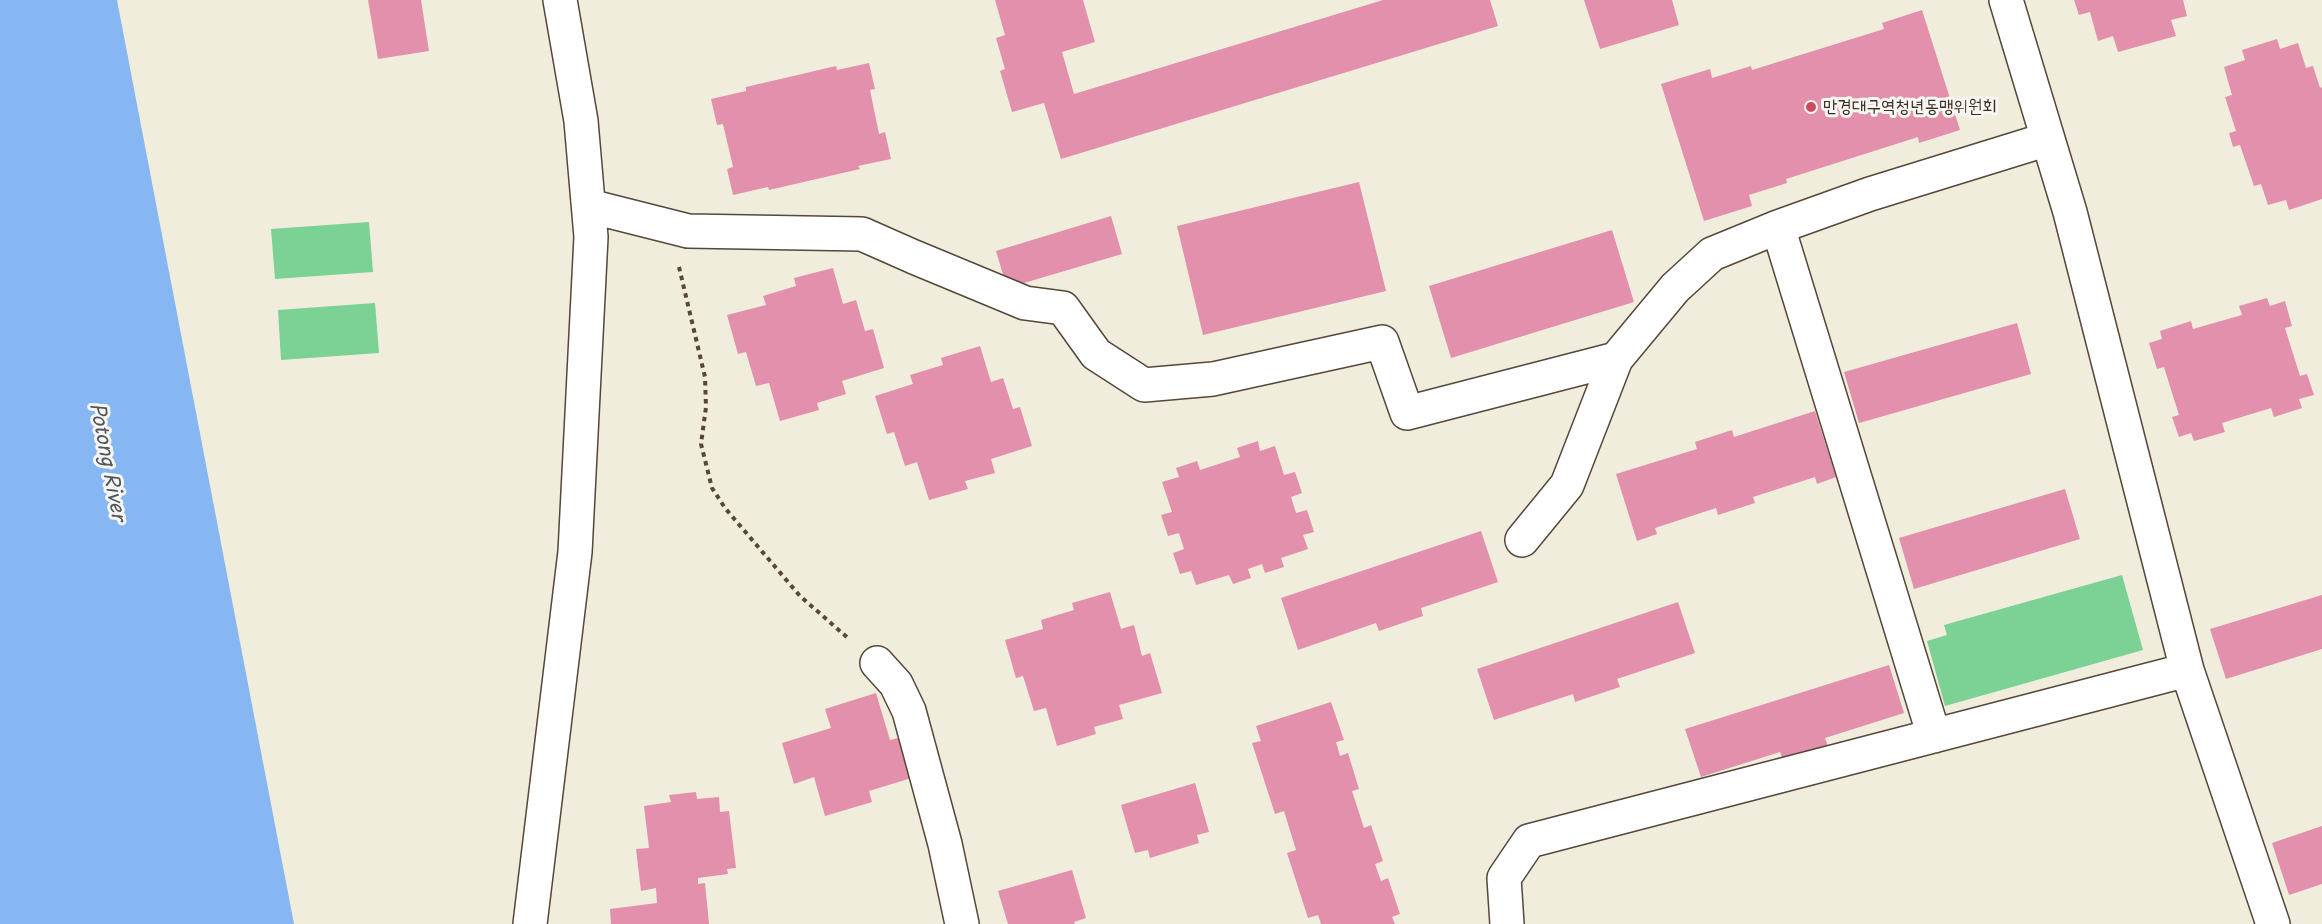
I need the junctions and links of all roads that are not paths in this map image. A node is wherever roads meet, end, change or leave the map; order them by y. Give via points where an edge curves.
1 (560, 0) edge
2 (2006, 0) edge
3 (2048, 139) junction
4 (589, 206) junction
5 (1778, 226) junction
6 (1616, 359) junction
7 (1522, 540) dead end
8 (877, 663) road end
9 (2187, 670) junction
10 (1934, 736) junction
11 (530, 924) edge
12 (962, 924) edge
13 (1507, 924) edge
14 (2272, 924) edge

1 - 4 street via 581,121
2 - 3 street
3 - 5 street
3 - 9 street
4 - 6 street via 688,231 862,234 1025,303 1063,308 1096,354 1144,385 1213,379 1382,342 1407,413
4 - 11 street via 591,237 575,552
5 - 6 street via 1712,254 1675,288
5 - 10 street
6 - 7 street via 1567,485
8 - 12 street via 896,684 909,711
9 - 10 street
9 - 14 street
10 - 13 street via 1529,841 1504,878

